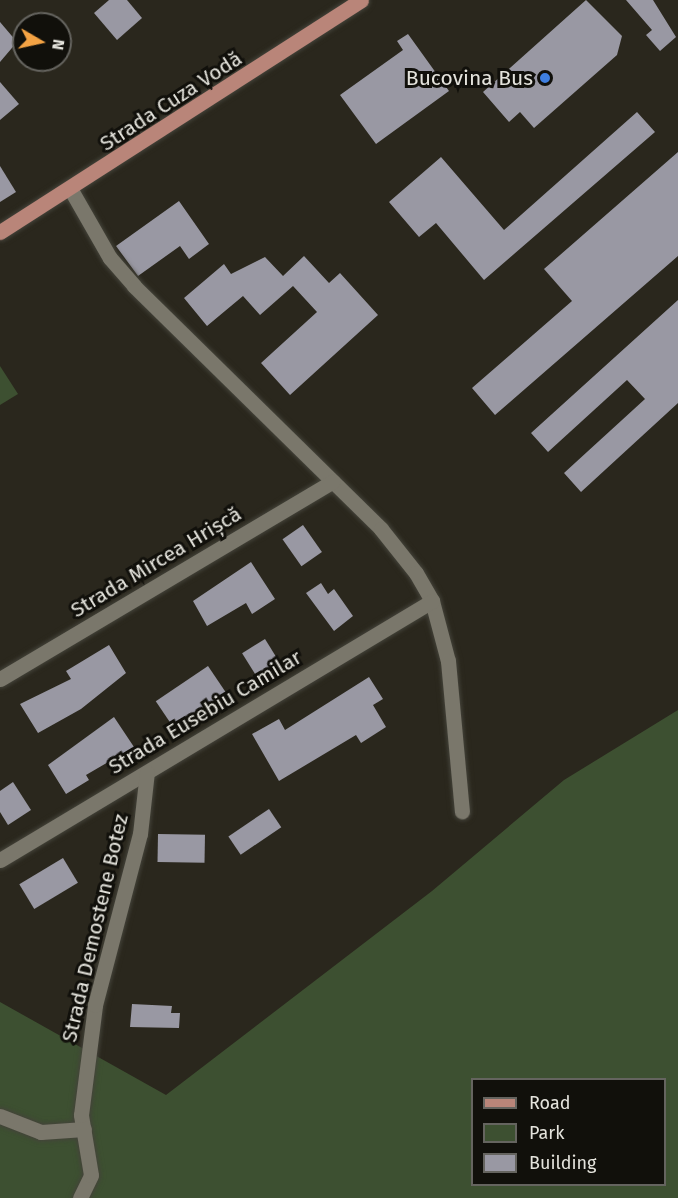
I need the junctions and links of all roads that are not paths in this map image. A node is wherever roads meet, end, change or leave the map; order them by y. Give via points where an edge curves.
1 (361, 0) edge
2 (71, 190) junction
3 (0, 232) edge
4 (333, 481) junction
5 (432, 601) junction
6 (0, 679) edge
7 (147, 772) junction
8 (462, 811) dead end
9 (0, 860) edge
10 (0, 1116) edge
11 (84, 1129) junction
12 (80, 1198) edge

1 - 2 main road, Strada Cuza Vodă
2 - 3 main road, Strada Cuza Vodă
2 - 4 street via 110,258 134,286
4 - 5 street via 400,551
4 - 6 street, Strada Mircea Hrișcă
5 - 7 street, Strada Eusebiu Camilar
5 - 8 street via 449,671
7 - 9 street, Strada Eusebiu Camilar
7 - 11 street, Strada Demostene Botez via 140,834 95,1005 83,1081
10 - 11 street via 41,1132
11 - 12 street, Strada Demostene Botez via 91,1175

